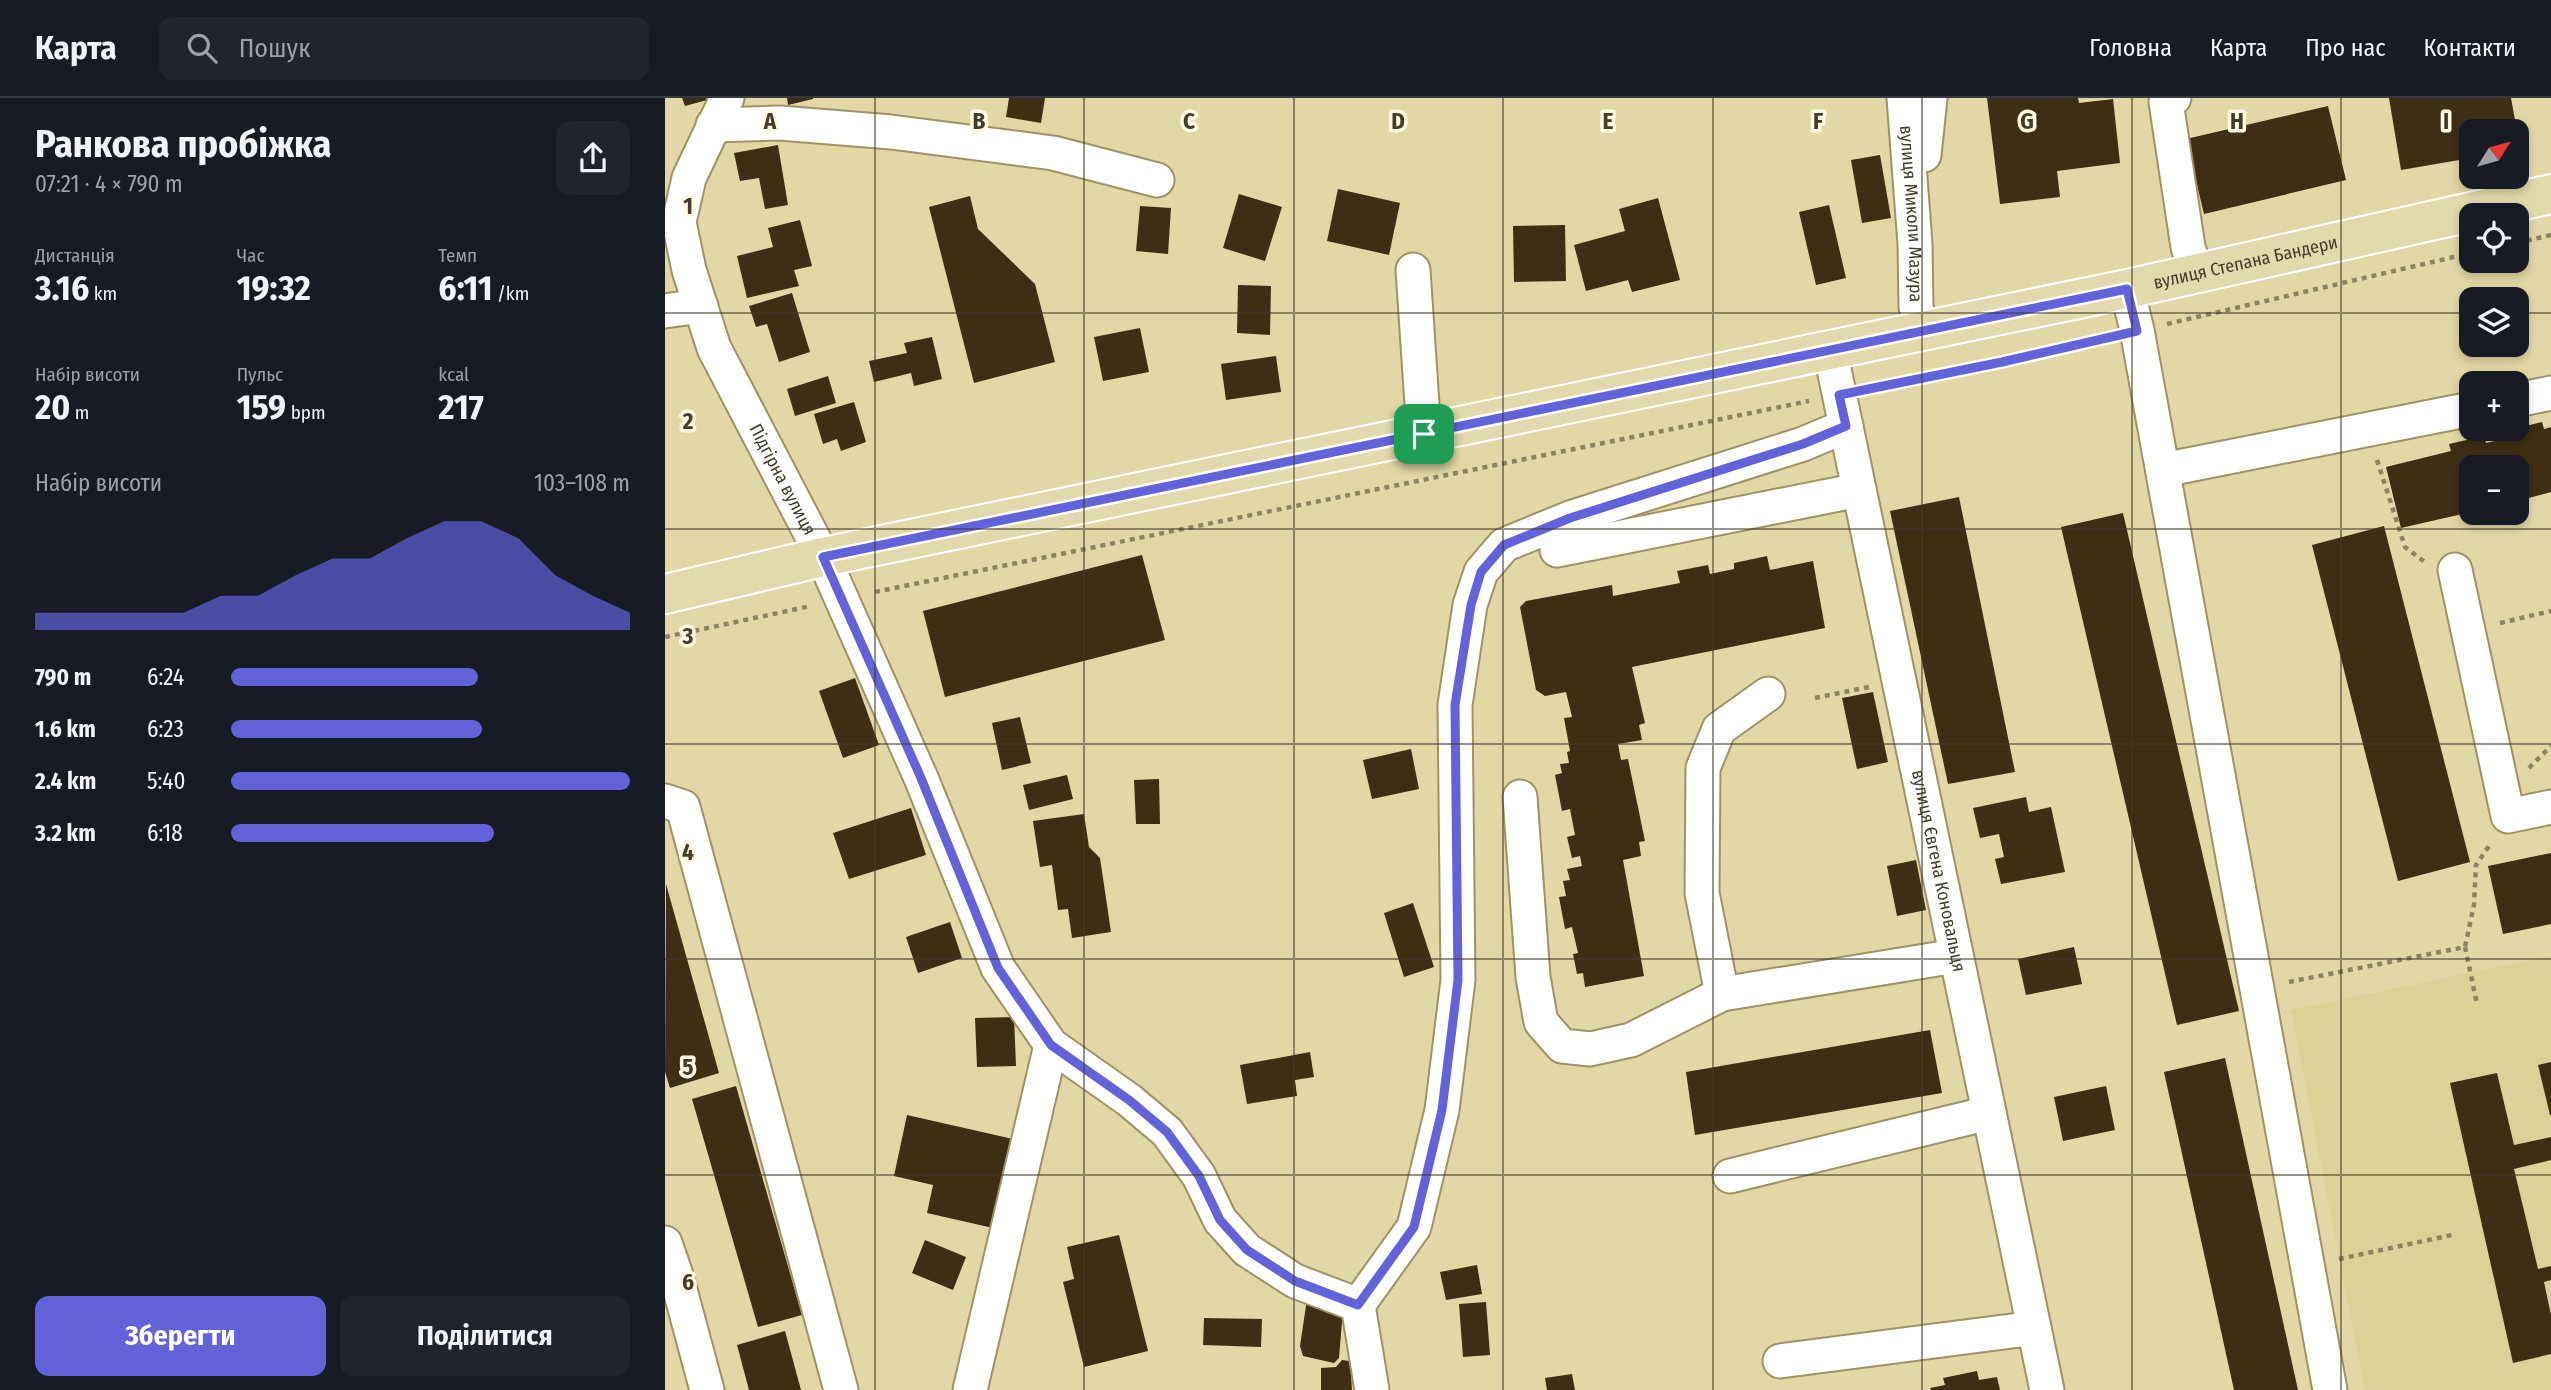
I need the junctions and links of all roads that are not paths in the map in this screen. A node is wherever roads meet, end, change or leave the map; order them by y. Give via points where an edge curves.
1 (1904, 98) edge
2 (1930, 98) edge
3 (2175, 98) edge
4 (720, 111) edge
5 (677, 174) edge
6 (1157, 180) dead end
7 (2551, 194) edge
8 (1915, 244) junction
9 (1413, 270) dead end
10 (2196, 273) junction
11 (2127, 289) junction
12 (701, 306) junction
13 (665, 311) edge
14 (1922, 329) junction
15 (1830, 350) junction
16 (2551, 393) edge
17 (2529, 398) edge
18 (1842, 410) junction
19 (2459, 411) edge
20 (1424, 434) junction
21 (2163, 470) junction
22 (1859, 490) junction
23 (1557, 550) dead end
24 (823, 557) junction
25 (2457, 579) road end
26 (665, 594) edge
27 (1768, 695) dead end
28 (1520, 797) dead end
29 (665, 801) edge
30 (2551, 807) edge
31 (1956, 956) junction
32 (1723, 994) junction
33 (1051, 1045) junction
34 (1989, 1113) junction
35 (1730, 1176) dead end
36 (665, 1242) edge
37 (1358, 1305) junction
38 (2034, 1328) junction
39 (1780, 1362) dead end
40 (707, 1390) edge
41 (841, 1390) edge
42 (970, 1390) edge
43 (1372, 1390) edge
44 (2047, 1390) edge
45 (2330, 1390) edge

1 - 8 street, вулиця Миколи Мазура
2 - 8 street
3 - 10 street via 2166,102
4 - 5 street, Підгірна вулиця
4 - 6 street via 781,123 1053,153
5 - 12 street, Підгірна вулиця via 679,222
7 - 10 main road, вулиця Степана Бандери
8 - 14 street, вулиця Миколи Мазура via 1916,307
9 - 20 street
10 - 11 main road, вулиця Степана Бандери
11 - 14 main road, вулиця Степана Бандери
11 - 21 street
12 - 13 street
12 - 24 street, Підгірна вулиця via 714,348
14 - 15 main road, вулиця Степана Бандери
15 - 18 street, вулиця Євгена Коновальця
15 - 20 main road, вулиця Степана Бандери
16 - 17 street
18 - 22 street, вулиця Євгена Коновальця
18 - 37 street via 1803,444 1570,518 1504,545 1481,572 1455,705 1458,980 1442,1110 1414,1227
19 - 21 street
20 - 24 main road, вулиця Степана Бандери
21 - 45 street
22 - 23 street
22 - 31 street, вулиця Євгена Коновальця
24 - 26 main road, вулиця Степана Бандери
24 - 33 street, Підгірна вулиця via 921,778 998,968
25 - 30 street via 2508,816
27 - 32 street via 1719,729 1703,768 1702,893
28 - 32 street via 1533,977 1541,1022 1562,1046 1590,1049 1631,1040
29 - 41 street via 683,807
31 - 32 street
31 - 34 street, вулиця Євгена Коновальця
33 - 37 street, Підгірна вулиця via 1167,1132 1199,1176 1220,1220 1247,1250 1295,1281
33 - 42 street
34 - 35 street
34 - 38 street, вулиця Євгена Коновальця
36 - 40 street
37 - 43 street
38 - 39 street
38 - 44 street, вулиця Євгена Коновальця

